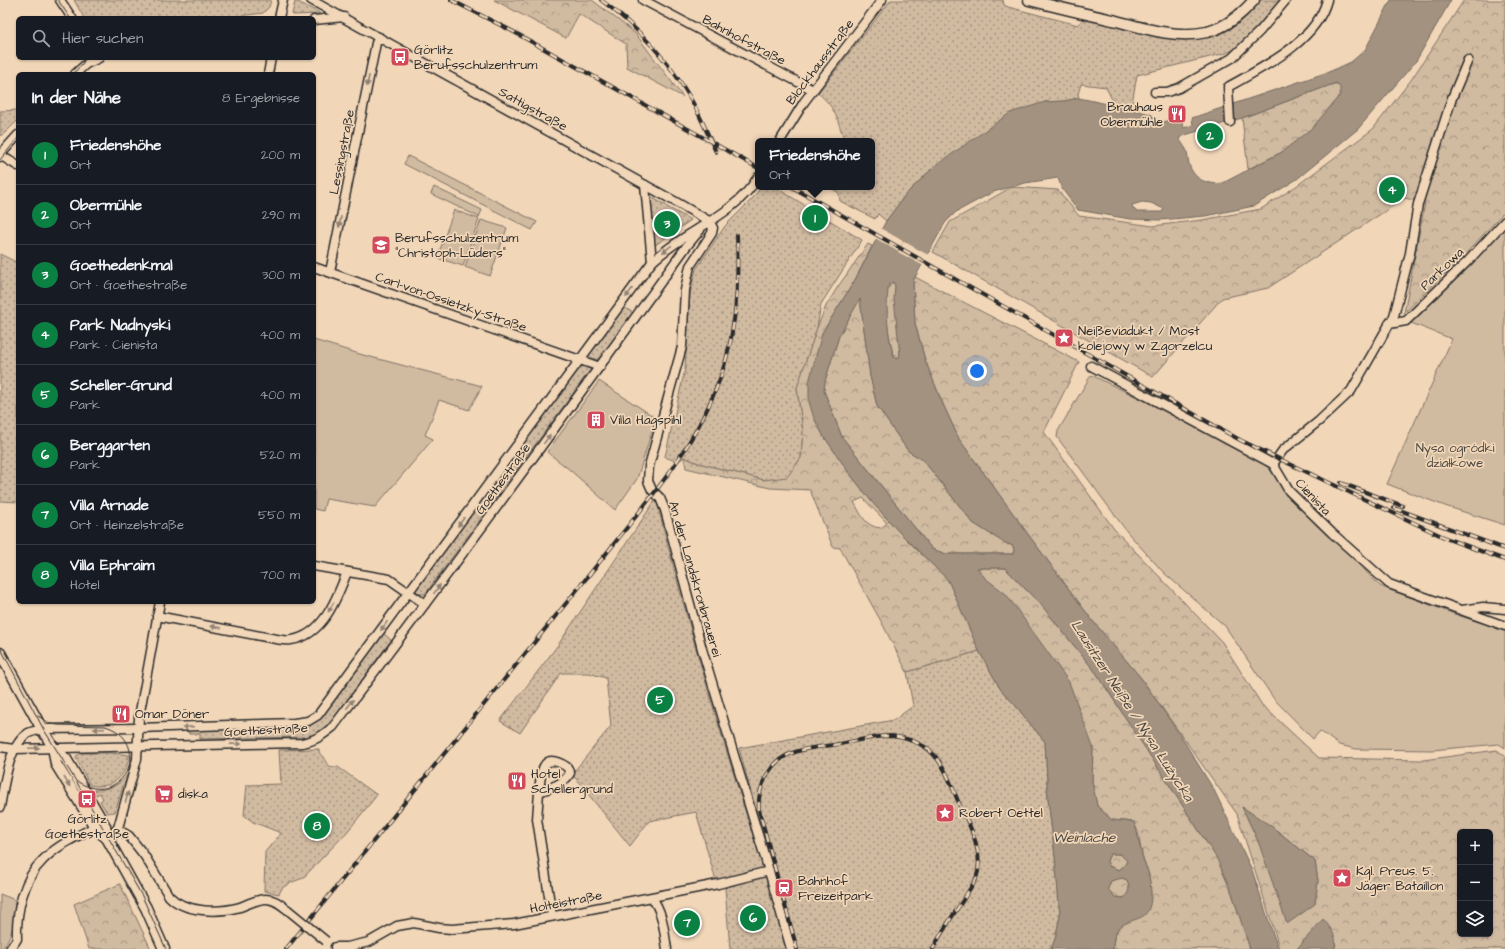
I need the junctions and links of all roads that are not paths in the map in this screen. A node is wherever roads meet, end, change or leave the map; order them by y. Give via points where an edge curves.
1 (60, 0) edge
2 (283, 0) edge
3 (311, 0) edge
4 (643, 0) edge
5 (882, 0) edge
6 (1029, 0) edge
7 (1254, 0) edge
8 (1286, 0) edge
9 (1327, 0) edge
10 (71, 16) edge
11 (279, 16) edge
12 (344, 17) junction
13 (316, 20) edge
14 (378, 37) junction
15 (94, 60) edge
16 (271, 60) edge
17 (1468, 60) dead end
18 (77, 72) edge
19 (268, 72) edge
20 (813, 90) junction
21 (1155, 92) dead end
22 (1230, 122) dead end
23 (16, 137) edge
24 (782, 138) edge
25 (0, 155) edge
26 (16, 165) edge
27 (755, 180) edge
28 (646, 185) junction
29 (1505, 221) edge
30 (707, 223) junction
31 (652, 262) junction
32 (316, 268) edge
33 (330, 272) junction
34 (1389, 324) junction
35 (580, 360) junction
36 (1090, 366) dead end
37 (600, 367) junction
38 (1273, 464) junction
39 (316, 566) edge
40 (347, 572) junction
41 (409, 592) junction
42 (160, 604) edge
43 (425, 604) junction
44 (1505, 609) edge
45 (1462, 610) junction
46 (157, 616) junction
47 (1505, 626) edge
48 (0, 653) edge
49 (138, 728) junction
50 (42, 729) junction
51 (138, 746) junction
52 (0, 747) edge
53 (53, 747) junction
54 (14, 749) junction
55 (539, 792) dead end
56 (0, 807) edge
57 (94, 826) junction
58 (117, 830) junction
59 (107, 838) junction
60 (769, 871) junction
61 (652, 898) junction
62 (552, 916) junction
63 (17, 939) junction
64 (368, 945) edge
65 (336, 948) edge
66 (10, 949) edge
67 (18, 949) edge
68 (164, 949) edge
69 (667, 949) edge
70 (791, 949) edge

1 - 10 street
2 - 11 street
3 - 12 street, Sattigstraße
4 - 20 street, Bahnhofstraße
5 - 20 street, Blockhausstraße
6 - 7 main road via 1145,28 1182,34 1206,32 1222,26 1238,16
8 - 21 street via 1241,51 1179,88
9 - 22 street via 1320,17 1298,42 1228,87
12 - 13 street
12 - 14 street, Sattigstraße
14 - 28 street, Sattigstraße
14 -> 33 street, Lessingstraße
15 - 18 street
16 - 19 street
17 - 34 street via 1452,98 1418,204 1410,253 1394,316
20 - 24 street, Blockhausstraße
23 - 25 street
25 - 26 street
27 - 30 street via 732,206
28 - 30 street, Sattigstraße
28 - 31 street
29 - 34 street, Parkowa via 1406,321
30 -> 31 street, Goethestraße via 665,250
30 - 37 street, Goethestraße via 686,247
30 - 60 street, An der Landskronbrauerei via 713,228 689,272 685,290 682,347 650,460 648,482 665,510 704,656
31 -> 35 street, Goethestraße
32 - 33 street, Carl-von-Ossietzky-Straße
33 - 35 street, Carl-von-Ossietzky-Straße
34 - 38 street via 1351,391 1283,450
35 - 37 street
35 -> 41 street, Goethestraße
36 - 38 street
43 -> 37 street, Goethestraße
38 - 45 street, Cienista via 1289,490 1389,584
39 - 40 street
40 - 41 street via 389,579
40 -> 46 street via 334,603 320,623 306,636 291,641
41 - 43 street
41 -> 49 street, Goethestraße via 323,710 313,719 302,723
42 - 46 street
51 -> 43 street, Goethestraße via 302,743 319,738 333,727
44 - 45 street via 1483,607
45 - 47 street, Cienista
46 - 49 street
48 - 50 main road
49 -> 50 street, Goethestraße
49 - 51 street
50 - 53 main road
50 - 54 street via 26,735
51 - 53 street, Goethestraße
58 -> 51 street via 137,759
52 - 54 street, Goethestraße
54 -> 53 street, Goethestraße
53 -> 57 main road via 56,764
53 - 59 main road via 67,762 105,826
54 - 56 street
55 - 62 street via 538,819
57 - 59 main road
57 - 63 street via 59,847 43,860 31,875 19,908
58 - 59 street
58 - 65 street, bridge via 129,836 170,896 182,906 220,910 267,899 288,910
59 - 68 main road via 146,908
60 - 61 street, Holteistraße
60 - 70 street, An der Landskronbrauerei
61 - 62 street, Holteistraße
61 - 69 street via 658,906
62 - 64 street, Holteistraße via 514,924 452,929 414,923 397,926
63 - 66 street
63 - 67 street
64 - 65 street, Holteistraße

